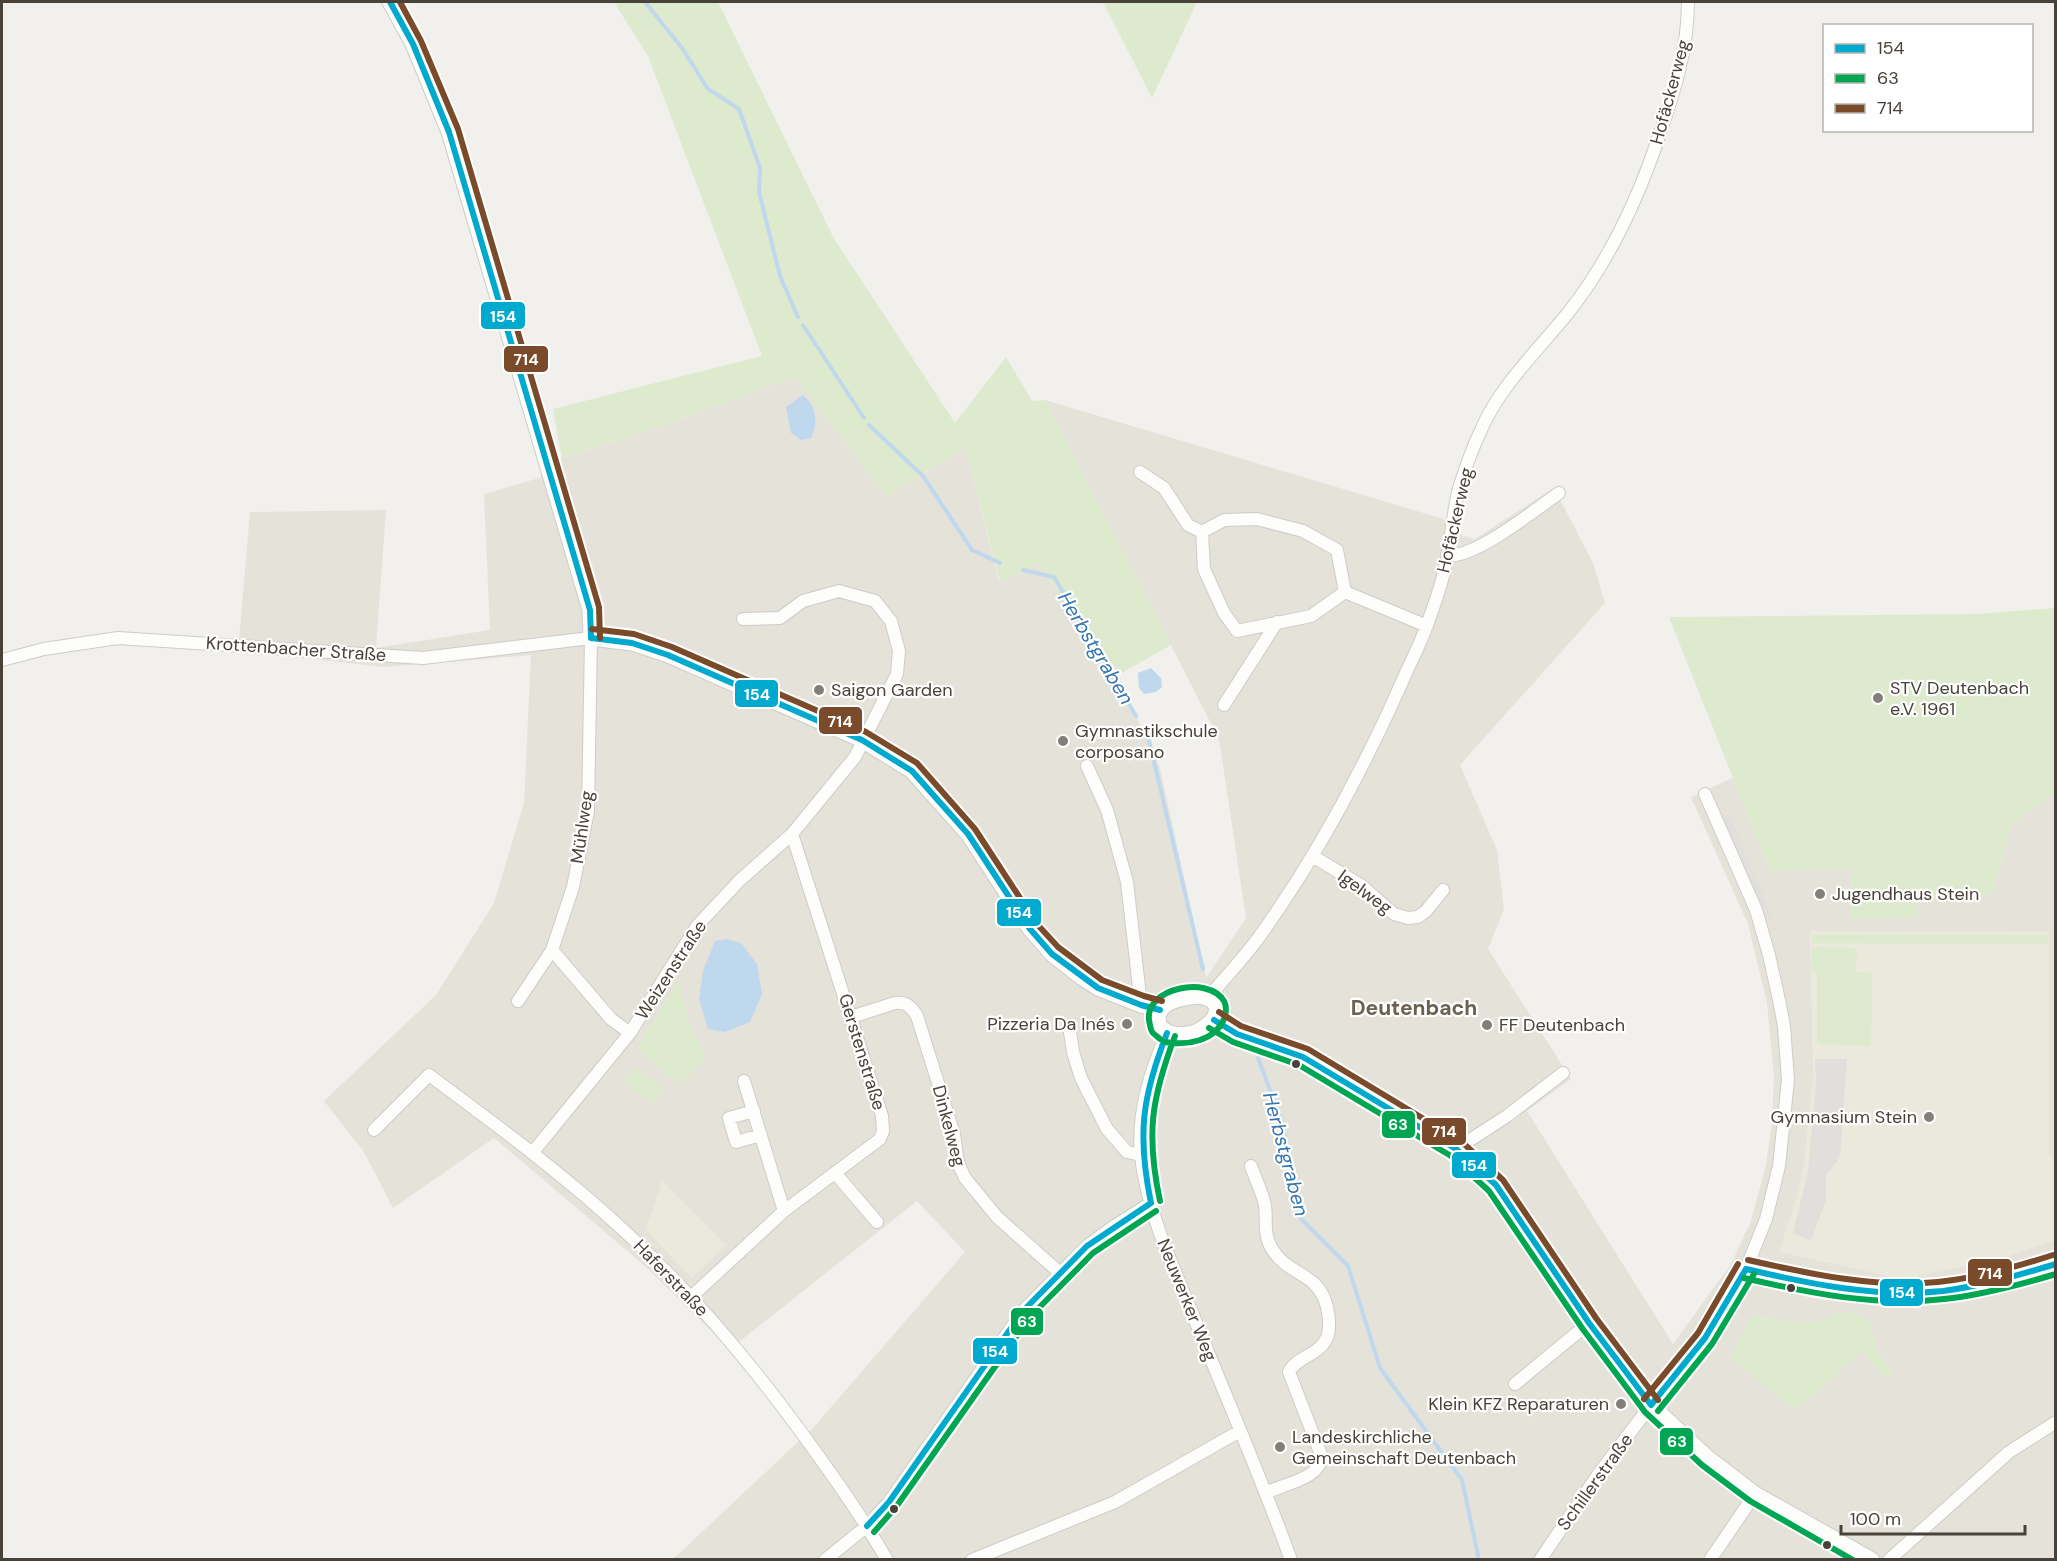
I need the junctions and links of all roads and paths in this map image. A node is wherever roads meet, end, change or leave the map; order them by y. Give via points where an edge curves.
1 (390, 2) edge
2 (1688, 2) edge
3 (1140, 472) dead end
4 (1558, 493) dead end
5 (1202, 532) junction
6 (1447, 555) junction
7 (1345, 592) junction
8 (743, 619) dead end
9 (1277, 622) junction
10 (1426, 626) junction
11 (591, 638) junction
12 (2, 660) edge
13 (1224, 705) dead end
14 (862, 740) junction
15 (1087, 766) dead end
16 (1705, 794) dead end
17 (792, 834) junction
18 (1314, 856) junction
19 (1443, 890) dead end
20 (552, 950) junction
21 (1208, 998) junction
22 (518, 1001) dead end
23 (1141, 1005) junction
24 (1160, 1010) junction
25 (851, 1017) junction
26 (1214, 1020) junction
27 (1070, 1032) dead end
28 (630, 1033) junction
29 (1167, 1033) junction
30 (1563, 1073) dead end
31 (744, 1081) dead end
32 (754, 1111) junction
33 (374, 1130) dead end
34 (761, 1135) junction
35 (1456, 1149) junction
36 (533, 1152) junction
37 (1141, 1155) junction
38 (1251, 1166) dead end
39 (835, 1173) junction
40 (1151, 1203) junction
41 (784, 1211) junction
42 (877, 1222) dead end
43 (2055, 1264) edge
44 (1746, 1269) junction
45 (1060, 1273) junction
46 (692, 1297) junction
47 (1589, 1323) junction
48 (1515, 1384) dead end
49 (1651, 1406) junction
50 (2055, 1422) edge
51 (1240, 1431) junction
52 (1267, 1492) junction
53 (1755, 1494) junction
54 (867, 1526) junction
55 (1717, 1557) edge
56 (825, 1560) edge
57 (887, 1560) edge
58 (972, 1560) edge
59 (1291, 1560) edge
60 (1540, 1560) edge
61 (1872, 1560) edge
62 (1889, 1560) edge

1 - 11 street via 413,44 449,132 590,610
2 - 6 street, Hofäckerweg via 1683,58 1672,99 1632,208 1587,287 1499,398 1481,428 1459,488
3 - 5 street via 1164,488 1188,525
4 - 6 street via 1485,544 1455,556
5 - 7 street via 1224,520 1257,519 1303,531 1337,550
5 - 9 street via 1204,569 1224,613 1237,631
6 - 10 street, Hofäckerweg
7 - 9 street via 1311,616
7 - 10 street
8 - 14 street, Weizenstraße via 780,618 803,601 839,591 876,601 891,621 899,651 897,674
9 - 13 street
10 - 18 street, Hofäckerweg via 1386,719
11 - 12 street, Krottenbacher Straße via 423,658 118,638
11 - 14 street via 632,643 668,655
11 - 20 street, Mühlweg via 588,811 573,887
14 - 17 street, Weizenstraße via 855,757
14 - 23 street via 912,771 968,834 1030,929 1052,954 1098,988
15 - 23 street via 1107,810 1127,882
16 - 44 street, Schillerstraße via 1756,910 1779,1000 1786,1054 1788,1080 1779,1166 1766,1219
17 - 25 street, Gerstenstraße
17 - 28 street, Weizenstraße via 739,881 697,926
18 - 19 street, Igelweg via 1362,886 1394,914 1408,918 1426,911
18 - 21 street, Hofäckerweg via 1260,936
20 - 22 street, Mühlweg
20 - 28 street via 611,1019
21 - 24 street via 1184,998 1165,1004
21 - 26 street via 1216,1008
23 - 24 street
24 - 29 street via 1158,1022
25 - 39 street, Gerstenstraße via 882,1116 883,1131 880,1139
25 - 45 street, Dinkelweg via 902,1002 913,1009 954,1134 964,1178 998,1217
26 - 29 street via 1203,1029 1178,1035
26 - 35 street via 1237,1034 1303,1057
27 - 37 street via 1081,1078 1107,1130 1127,1152
28 - 36 street, Weizenstraße
29 - 37 street, Neuwerker Weg via 1147,1088
30 - 35 street
31 - 32 street
32 - 34 street
32 - 34 street via 729,1118 736,1142
33 - 36 street, Haferstraße via 429,1075
34 - 41 street
35 - 47 street via 1496,1185
36 - 46 street, Haferstraße via 634,1239
37 - 40 street, Neuwerker Weg
38 - 52 street via 1265,1204 1272,1250 1290,1269 1317,1285 1329,1324 1323,1344 1289,1372 1320,1452 1319,1466 1312,1474
39 - 41 street, Gerstenstraße
39 - 42 street
40 - 45 street via 1087,1246
40 - 51 street, Neuwerker Weg via 1165,1248
41 - 46 street, Gerstenstraße
43 - 44 street via 1984,1283 1925,1292 1795,1281
44 - 49 street, Schillerstraße via 1704,1338
45 - 54 street via 1023,1311 889,1502
46 - 54 street, Haferstraße via 758,1374
47 - 48 street
47 - 49 street
49 - 53 street
49 - 60 street, Schillerstraße
50 - 62 street via 2009,1452
51 - 52 street, Neuwerker Weg
51 - 58 street via 1114,1502
52 - 59 street, Neuwerker Weg
53 - 55 street
53 - 61 street
54 - 56 street
54 - 57 street, Haferstraße

